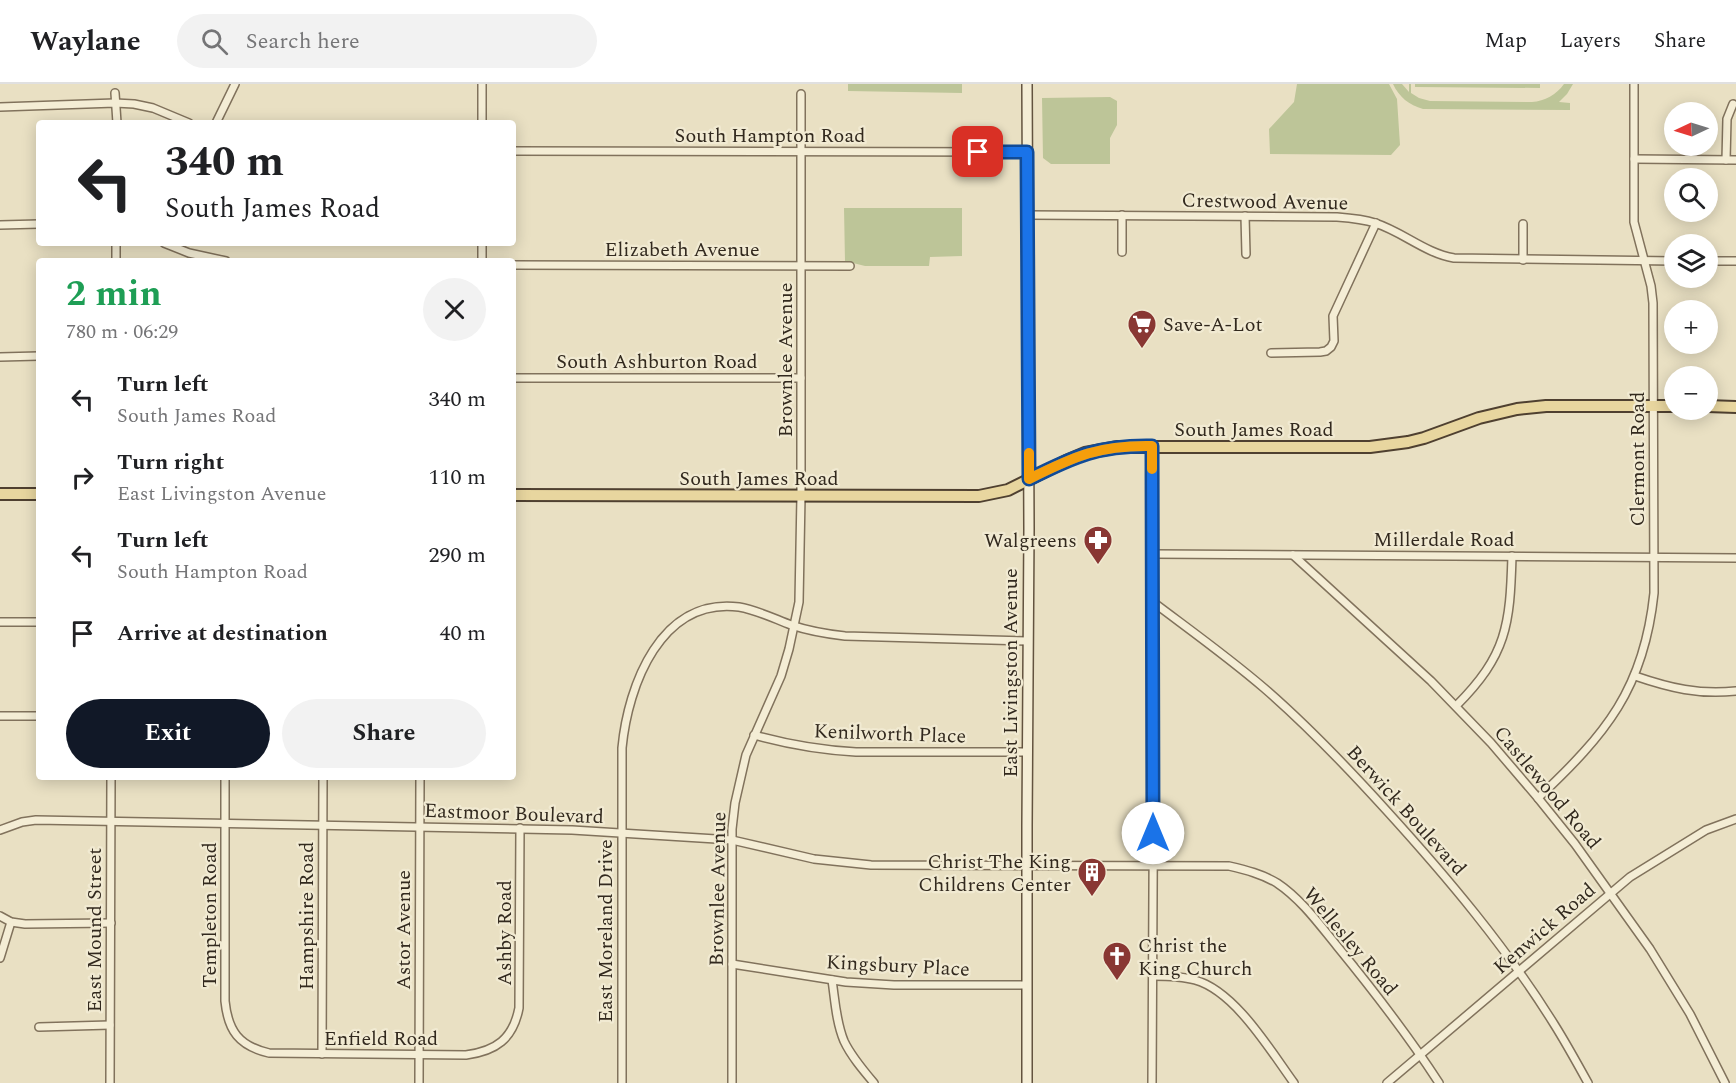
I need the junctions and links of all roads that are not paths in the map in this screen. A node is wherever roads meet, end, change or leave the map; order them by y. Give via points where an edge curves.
1 (235, 84) edge
2 (482, 84) edge
3 (1027, 84) edge
4 (1634, 84) edge
5 (115, 93) dead end
6 (801, 94) dead end
7 (115, 103) junction
8 (1733, 104) dead end
9 (0, 107) edge
10 (117, 120) edge
11 (182, 120) edge
12 (217, 120) edge
13 (482, 120) edge
14 (516, 151) edge
15 (801, 152) junction
16 (1027, 152) junction
17 (1634, 159) junction
18 (1726, 160) junction
19 (1736, 160) edge
20 (1028, 215) junction
21 (1122, 215) junction
22 (1245, 216) junction
23 (1376, 223) junction
24 (36, 224) edge
25 (1523, 224) dead end
26 (0, 225) edge
27 (172, 246) edge
28 (1122, 252) dead end
29 (1246, 254) dead end
30 (212, 258) edge
31 (1523, 260) junction
32 (1644, 261) junction
33 (1664, 261) edge
34 (1718, 261) edge
35 (1736, 261) edge
36 (516, 265) edge
37 (801, 266) junction
38 (850, 266) dead end
39 (1271, 353) dead end
40 (36, 356) edge
41 (0, 357) edge
42 (516, 378) edge
43 (801, 378) junction
44 (1653, 406) junction
45 (1664, 406) edge
46 (1718, 406) edge
47 (1736, 407) edge
48 (1152, 446) junction
49 (1029, 479) junction
50 (0, 494) edge
51 (36, 494) edge
52 (516, 495) edge
53 (801, 496) junction
54 (1153, 554) junction
55 (1293, 555) junction
56 (1512, 556) junction
57 (1654, 557) junction
58 (1736, 558) edge
59 (1153, 602) junction
60 (0, 622) edge
61 (36, 622) edge
62 (795, 626) junction
63 (1028, 641) junction
64 (1635, 676) junction
65 (1736, 691) edge
66 (1456, 706) junction
67 (0, 716) edge
68 (36, 716) edge
69 (754, 735) junction
70 (1028, 752) junction
71 (111, 780) edge
72 (225, 780) edge
73 (322, 780) edge
74 (420, 780) edge
75 (1538, 798) junction
76 (1736, 819) edge
77 (111, 821) junction
78 (225, 823) junction
79 (322, 824) junction
80 (420, 826) junction
81 (520, 828) junction
82 (0, 830) edge
83 (622, 833) junction
84 (732, 840) junction
85 (1027, 865) junction
86 (1153, 865) junction
87 (1610, 893) junction
88 (0, 916) edge
89 (11, 922) junction
90 (111, 923) junction
91 (0, 958) edge
92 (732, 964) junction
93 (1518, 972) junction
94 (1153, 976) junction
95 (832, 980) junction
96 (1027, 985) junction
97 (110, 1025) junction
98 (39, 1027) dead end
99 (508, 1035) joint
100 (248, 1045) joint
101 (322, 1054) junction
102 (419, 1055) junction
103 (1420, 1055) junction
104 (110, 1083) edge
105 (419, 1083) edge
106 (622, 1083) edge
107 (732, 1083) edge
108 (874, 1083) edge
109 (1027, 1083) edge
110 (1152, 1083) edge
111 (1294, 1083) edge
112 (1388, 1083) edge
113 (1439, 1083) edge
114 (1588, 1083) edge
115 (1725, 1083) edge

1 - 12 street
2 - 13 street
3 - 16 main road, East Livingston Avenue
4 - 17 street, Clermont Road
5 - 7 street
6 - 15 street, Brownlee Avenue
7 - 9 street
7 - 10 street
7 - 11 street via 153,108
8 - 18 street via 1727,119
14 - 15 street, South Hampton Road
15 - 16 street, South Hampton Road
15 - 37 street, Brownlee Avenue
16 - 20 main road, East Livingston Avenue
17 - 18 street
17 - 32 street, Clermont Road via 1634,222
18 - 19 street
20 - 21 street, Crestwood Avenue
20 - 49 main road, East Livingston Avenue
21 - 22 street, Crestwood Avenue
21 - 28 street
22 - 23 street, Crestwood Avenue via 1337,217
22 - 29 street
23 - 31 street, Crestwood Avenue via 1441,256
23 - 39 street via 1333,316 1331,347 1320,352
24 - 26 street
25 - 31 street
27 - 30 street
31 - 32 street, Crestwood Avenue
32 - 33 street, Crestwood Avenue
32 - 44 street, Clermont Road via 1653,303
34 - 35 street
36 - 37 street, Elizabeth Avenue
37 - 38 street, Elizabeth Avenue
37 - 43 street, Brownlee Avenue
40 - 41 street
42 - 43 street, South Ashburton Road
43 - 53 street, Brownlee Avenue
44 - 45 main road, South James Road
44 - 48 main road, South James Road via 1517,409 1381,447
44 - 57 street, Clermont Road
46 - 47 main road
48 - 49 main road, South James Road via 1085,453
48 - 54 street
49 - 53 main road, South James Road via 1008,490 979,496
49 - 63 main road, East Livingston Avenue
50 - 51 main road
52 - 53 main road, South James Road
53 - 62 street, Brownlee Avenue via 800,591
54 - 55 street, Millerdale Road
54 - 59 street
55 - 56 street, Millerdale Road
55 - 66 street, Castlewood Road
56 - 57 street, Millerdale Road
56 - 66 street via 1511,597 1501,645 1475,686
57 - 58 street, Millerdale Road
57 - 64 street, Clermont Road via 1651,619
59 - 86 street
59 - 93 street, Berwick Boulevard via 1263,687 1328,747 1459,892
60 - 61 street
62 - 63 street, East Moreland Drive via 853,637
62 - 69 street, Brownlee Avenue via 781,676
62 - 83 street, East Moreland Drive via 748,609 720,607 687,617 658,643 640,673 624,724
63 - 70 main road, East Livingston Avenue
64 - 65 street via 1696,693
64 - 75 street, Clermont Road via 1601,734
66 - 75 street, Castlewood Road
67 - 68 street
69 - 70 street, Kenilworth Place via 828,751
69 - 84 street, Brownlee Avenue via 740,777
70 - 85 main road, East Livingston Avenue
71 - 77 street, East Mound Street
72 - 78 street, Templeton Road
73 - 79 street, Hampshire Road
74 - 80 street, Astor Avenue
75 - 87 street, Castlewood Road
76 - 87 street, Kenwick Road via 1706,830
77 - 78 street, Eastmoor Boulevard
77 - 82 street, Eastmoor Boulevard via 36,820
77 - 90 street, East Mound Street
78 - 79 street, Eastmoor Boulevard
78 - 100 street, Templeton Road via 225,1000 230,1026
79 - 80 street, Eastmoor Boulevard
79 - 101 street, Hampshire Road
80 - 81 street, Eastmoor Boulevard
80 - 102 street, Astor Avenue
81 - 83 street, Eastmoor Boulevard
81 - 99 street, Ashby Road via 520,999 517,1018
83 - 84 street, Eastmoor Boulevard
83 - 106 street, East Moreland Drive
84 - 85 street, Eastmoor Boulevard via 814,859 871,865
84 - 92 street, Brownlee Avenue
85 - 86 street, Wellesley Road
85 - 96 main road, East Livingston Avenue
86 - 94 street
86 - 103 street, Wellesley Road via 1230,866 1277,883 1307,910 1372,988
87 - 93 street, Kenwick Road
87 - 115 street, Castlewood Road via 1690,1014
88 - 89 street
89 - 90 street
89 - 91 street
90 - 97 street, East Mound Street
92 - 95 street, Kingsbury Place
92 - 107 street, Brownlee Avenue
93 - 103 street, Kenwick Road
93 - 114 street, Berwick Boulevard via 1554,1023
94 - 110 street
94 - 111 street via 1196,980 1226,996
95 - 96 street, Kingsbury Place via 894,985
95 - 108 street via 844,1040
96 - 109 main road, East Livingston Avenue
97 - 98 street
97 - 104 street, East Mound Street
99 - 102 street, Enfield Road via 496,1047 479,1053
100 - 101 street, Enfield Road via 269,1053
101 - 102 street, Enfield Road
102 - 105 street, Astor Avenue
103 - 112 street, Kenwick Road
103 - 113 street, Wellesley Road

